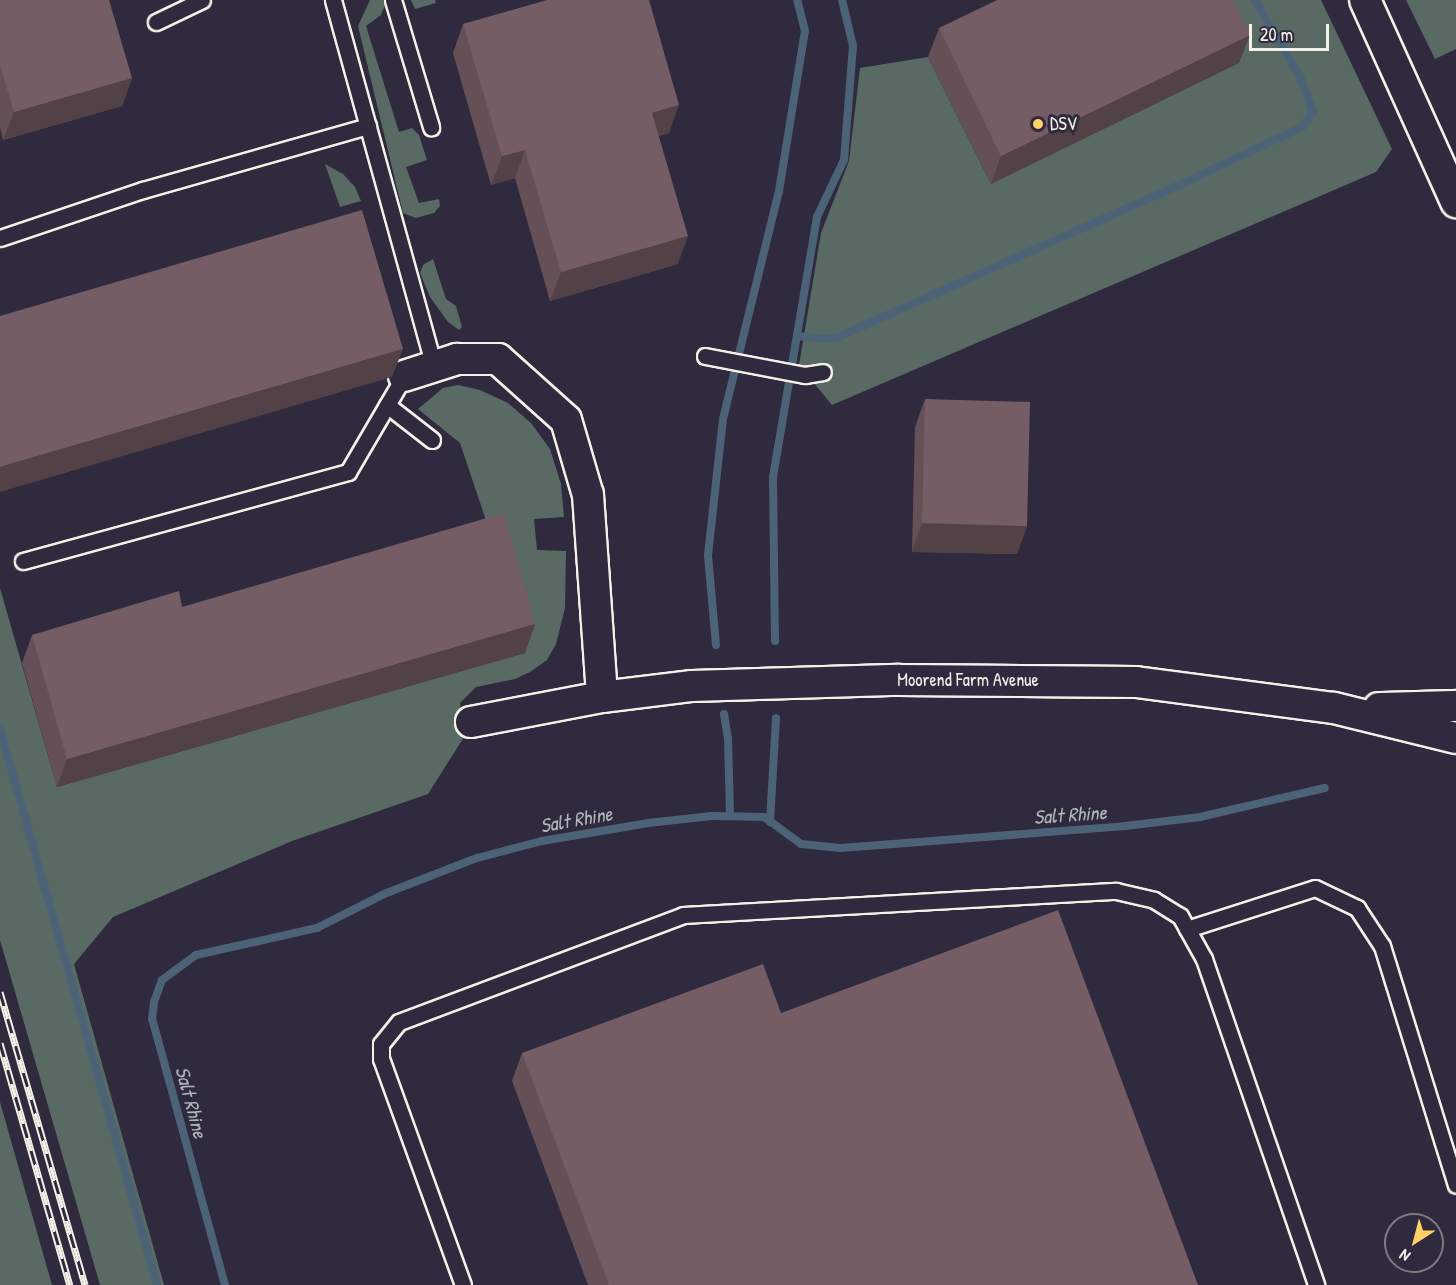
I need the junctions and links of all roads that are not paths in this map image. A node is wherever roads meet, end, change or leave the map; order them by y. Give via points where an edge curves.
1 (202, 0) edge
2 (333, 0) edge
3 (393, 0) edge
4 (1365, 0) edge
5 (156, 22) dead end
6 (368, 126) junction
7 (431, 127) dead end
8 (1456, 202) edge
9 (0, 238) edge
10 (711, 357) dead end
11 (434, 366) junction
12 (824, 372) dead end
13 (404, 376) joint
14 (387, 405) junction
15 (432, 440) dead end
16 (23, 561) dead end
17 (602, 697) junction
18 (1456, 706) edge
19 (1334, 708) junction
20 (471, 722) dead end
21 (1456, 738) edge
22 (1187, 929) junction
23 (1456, 1185) edge
24 (463, 1285) edge
25 (1316, 1285) edge

1 - 5 lane
2 - 6 lane
3 - 7 lane
4 - 8 street
6 - 9 lane via 143,190
6 - 11 lane
10 - 12 lane via 805,375
11 - 13 street
11 - 17 street via 457,359 498,359 566,420 588,495
13 - 14 lane
14 - 15 lane
14 - 16 lane via 348,472
17 - 19 street, Moorend Farm Avenue via 771,681 1136,682
17 - 20 street, Moorend Farm Avenue
18 - 19 street, Moorend Farm Avenue
19 - 21 street, Moorend Farm Avenue
22 - 23 lane via 1315,888 1358,908 1382,946
22 - 24 lane via 1180,916 1154,900 1116,891 683,915 399,1022 381,1044 381,1059
22 - 25 lane via 1204,958

